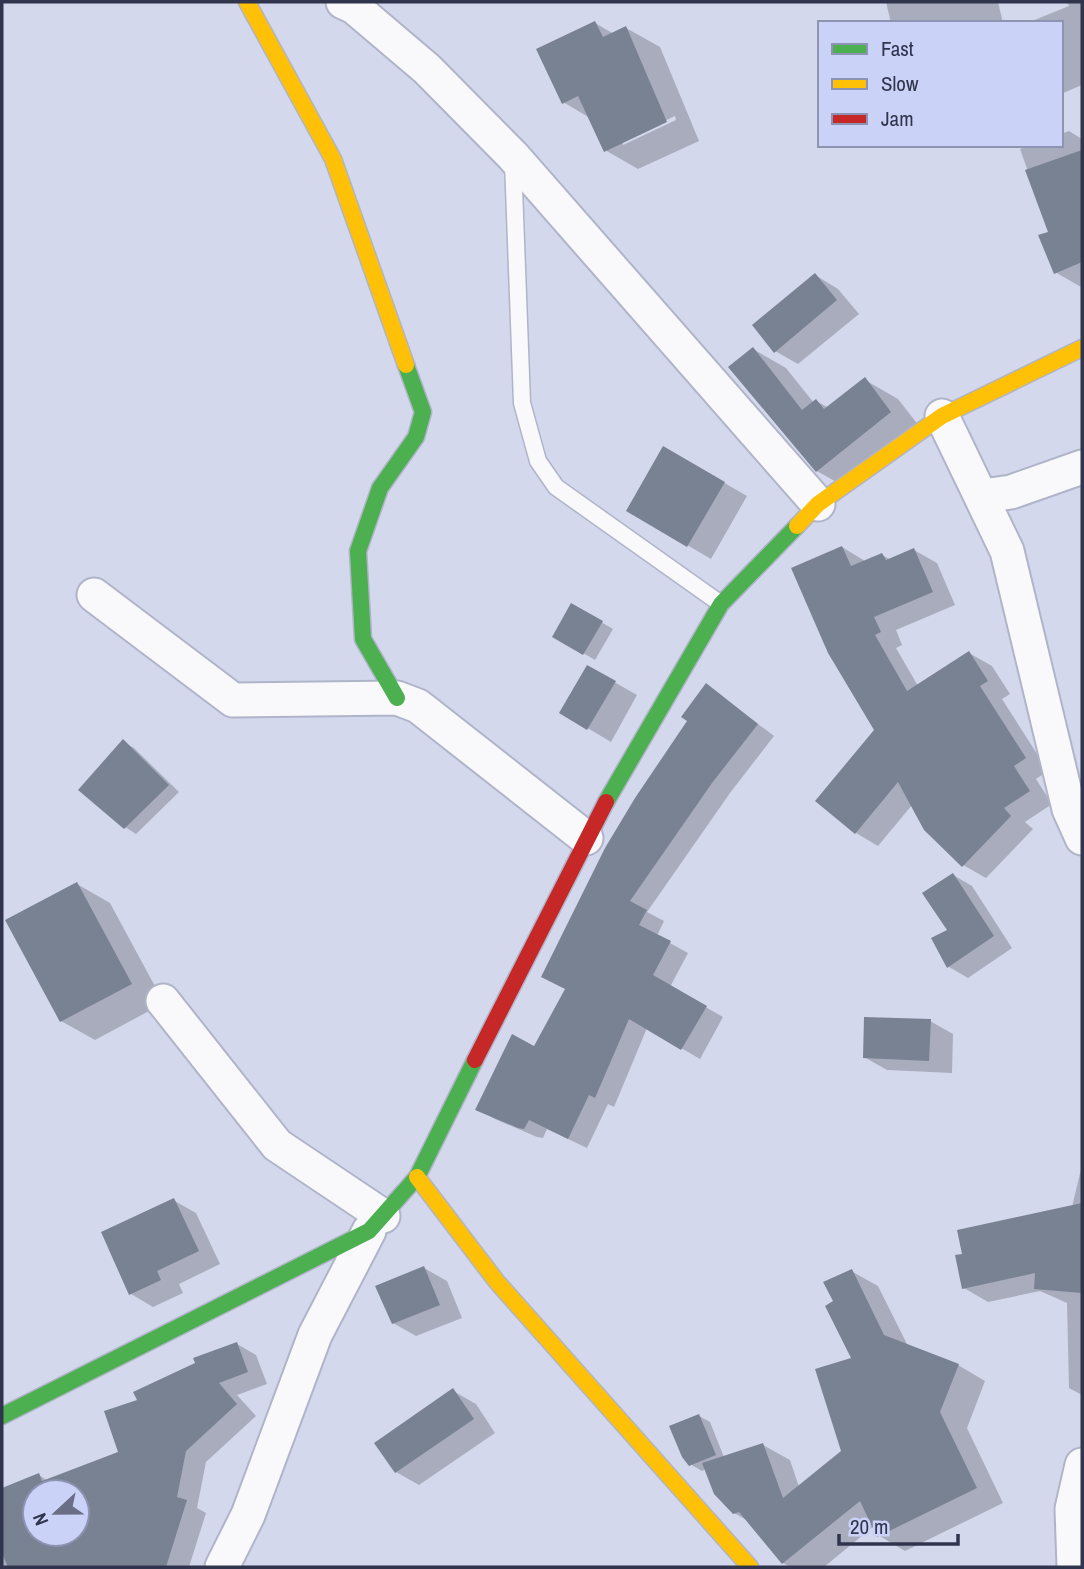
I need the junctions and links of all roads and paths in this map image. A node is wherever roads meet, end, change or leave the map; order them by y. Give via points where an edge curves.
1 (247, 2) edge
2 (343, 2) edge
3 (513, 156) junction
4 (1082, 348) edge
5 (942, 416) junction
6 (1082, 467) edge
7 (983, 496) junction
8 (818, 504) junction
9 (94, 595) dead end
10 (721, 604) junction
11 (397, 698) junction
12 (586, 838) junction
13 (1082, 838) edge
14 (163, 1001) dead end
15 (417, 1177) junction
16 (376, 1224) junction
17 (2, 1416) edge
18 (1082, 1465) edge
19 (222, 1567) edge
20 (750, 1567) edge
21 (1074, 1567) edge

1 - 11 street via 333,159 423,412 416,437 380,488 358,551 363,639
2 - 3 street via 427,69
3 - 8 street
3 - 10 lane via 522,403 538,461 556,487
4 - 5 street
5 - 7 street
5 - 8 street
6 - 7 street via 1011,492
7 - 13 street via 1007,551 1069,809
8 - 10 street
9 - 11 street via 233,700
10 - 12 street
11 - 12 street via 418,706
12 - 15 street
14 - 16 street via 277,1145
15 - 16 street
15 - 20 street via 497,1282
16 - 17 street
16 - 19 street via 315,1335 248,1515
18 - 21 street via 1072,1509

